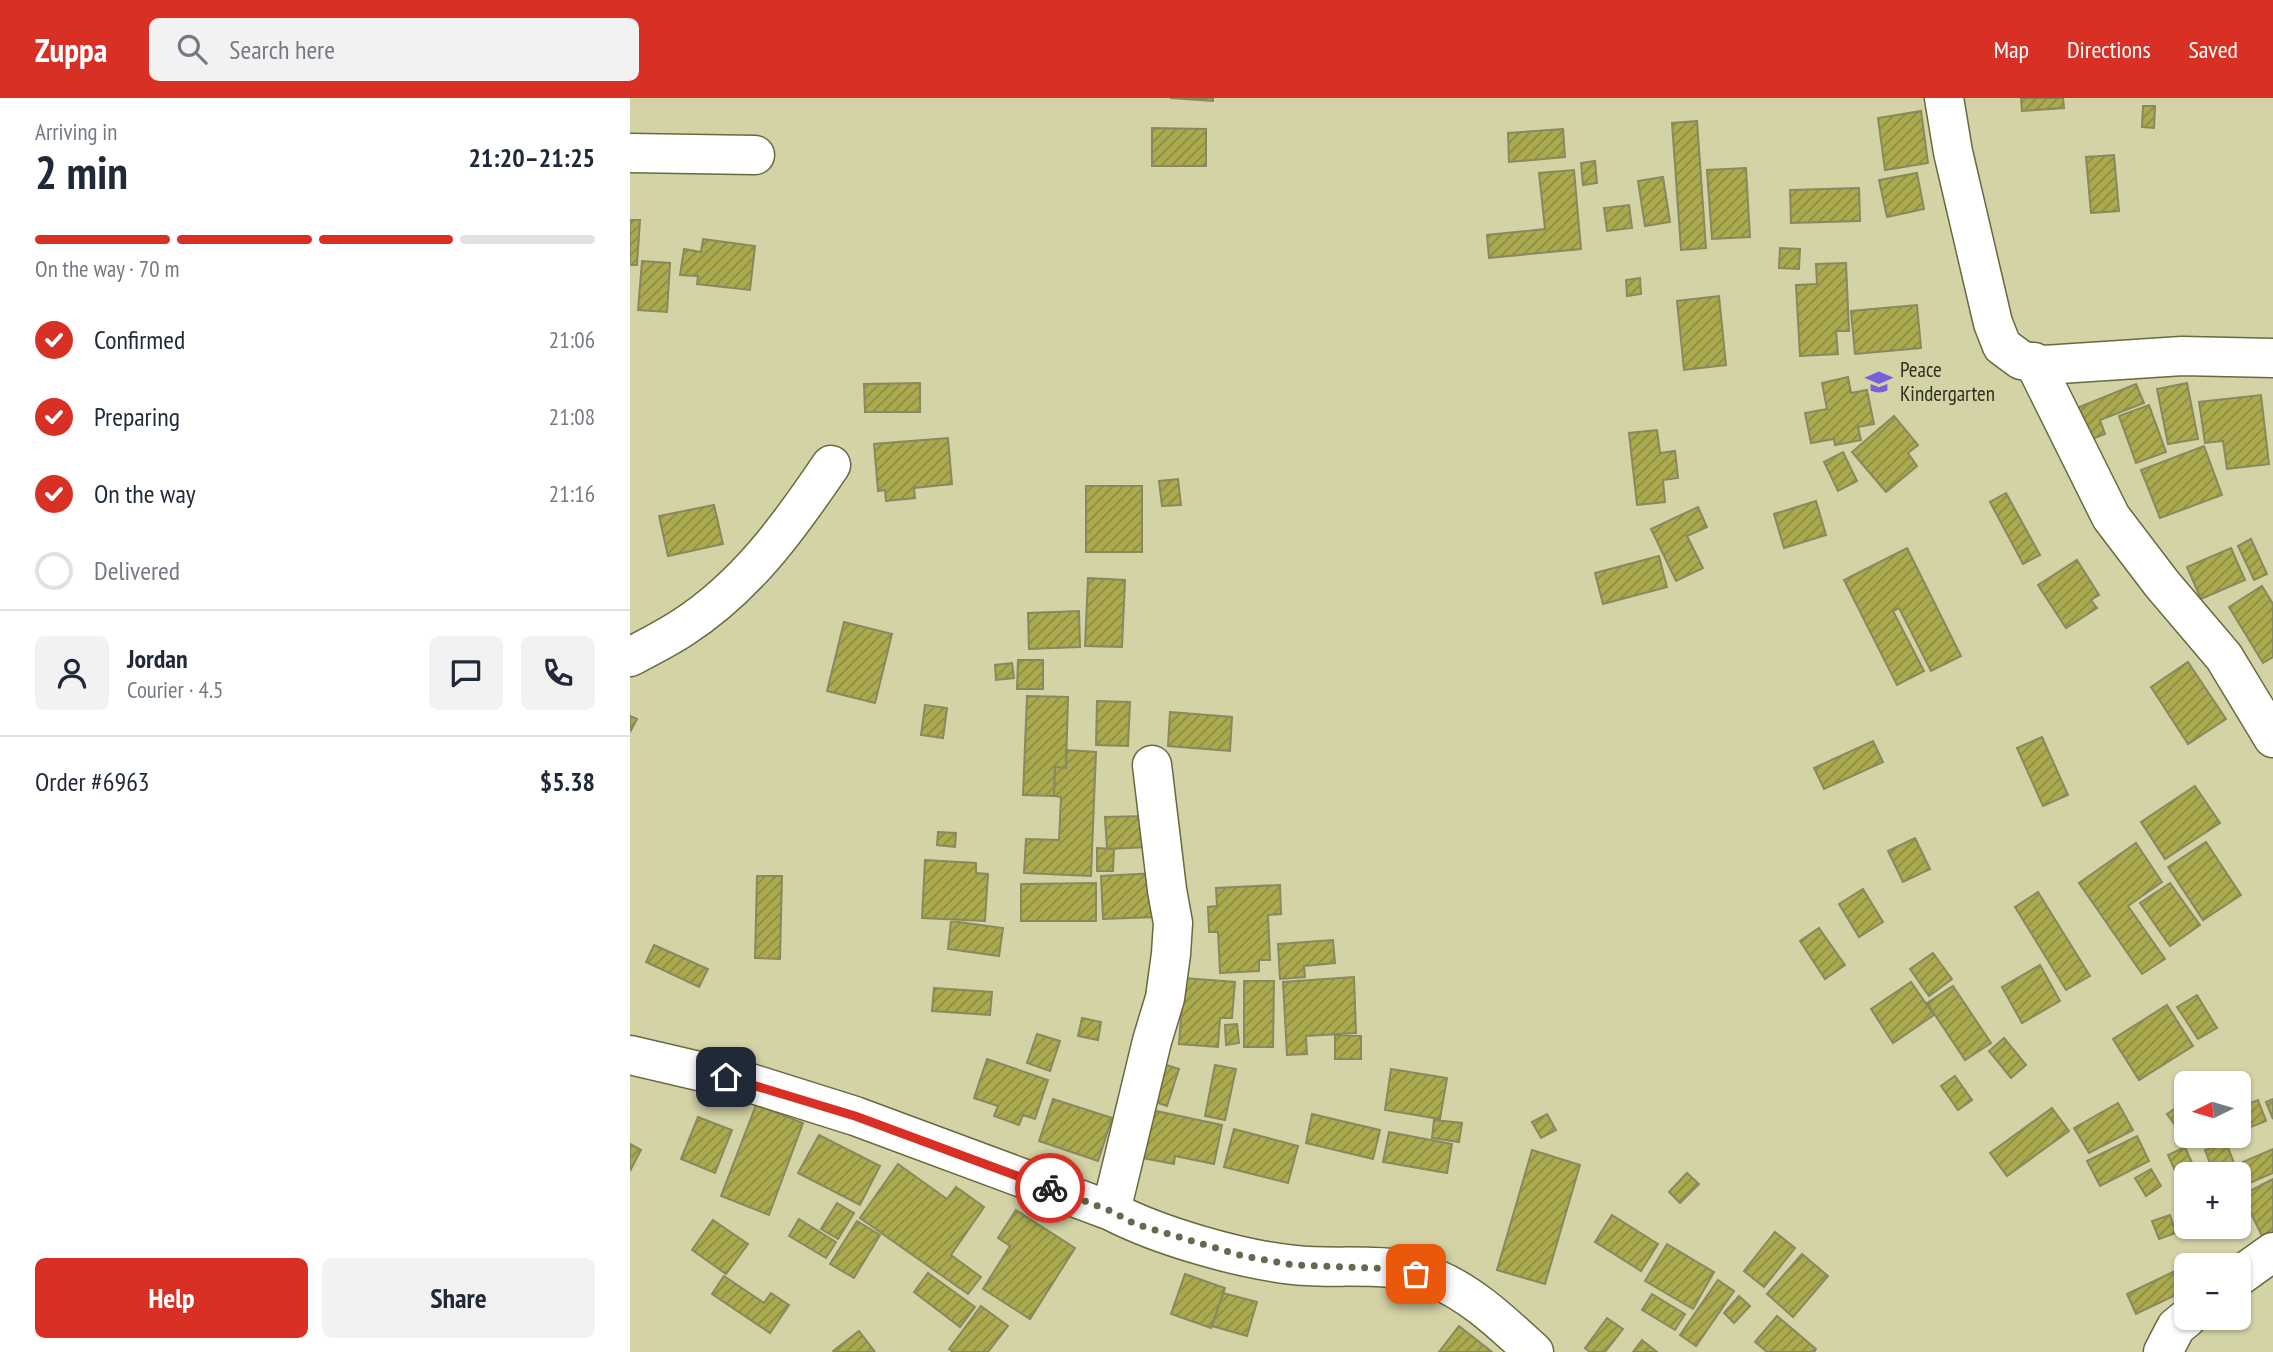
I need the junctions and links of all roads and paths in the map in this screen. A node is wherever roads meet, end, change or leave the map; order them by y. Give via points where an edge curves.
1 (1944, 98) edge
2 (630, 153) edge
3 (755, 155) dead end
4 (2273, 358) edge
5 (2034, 362) junction
6 (831, 465) dead end
7 (630, 657) edge
8 (2273, 738) edge
9 (1152, 765) dead end
10 (630, 1055) edge
11 (1111, 1211) junction
12 (2273, 1252) edge
13 (2251, 1268) edge
14 (2174, 1330) edge
15 (1534, 1352) edge
16 (2162, 1352) edge

1 - 5 street via 1993,323 2002,346 2021,360
2 - 3 street
4 - 5 street via 2182,356 2074,364
5 - 8 street via 2111,517 2224,657
6 - 7 street via 789,527 737,584 683,628
9 - 11 street via 1173,923 1171,954 1165,998
10 - 11 street via 750,1083 855,1116
11 - 15 street via 1135,1224 1243,1256 1294,1265 1398,1269 1435,1278 1469,1296
12 - 13 street
14 - 16 street

